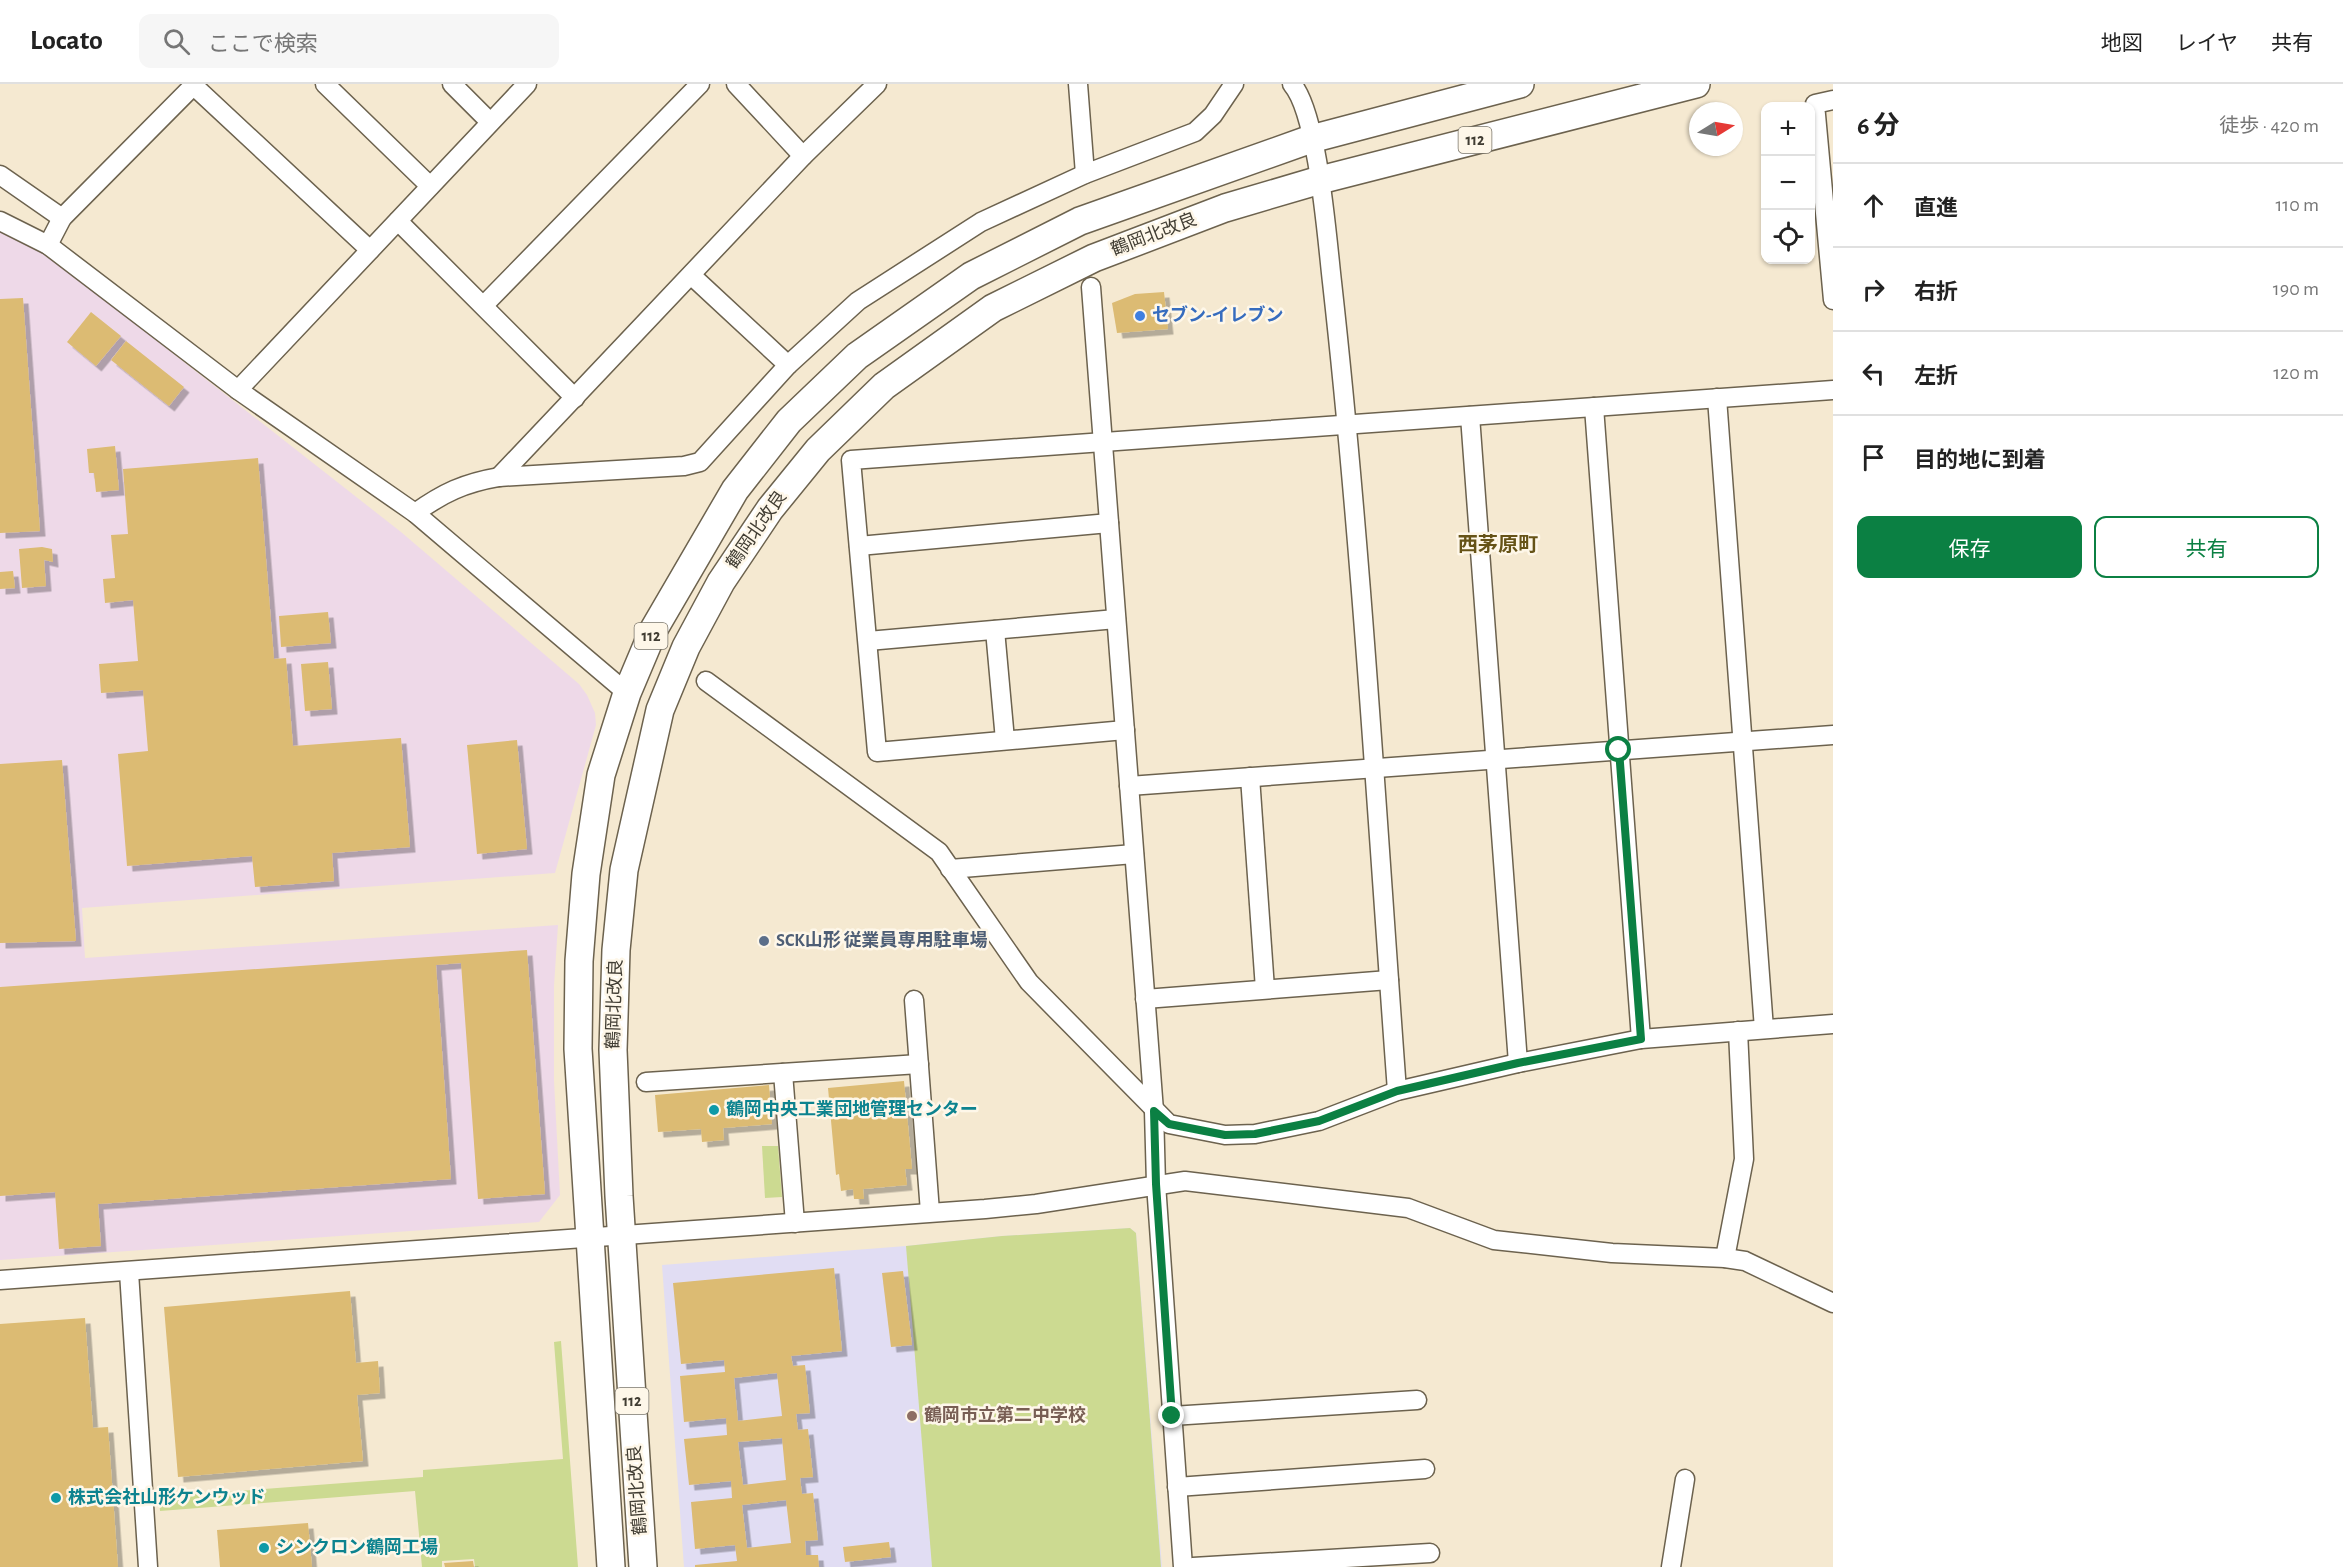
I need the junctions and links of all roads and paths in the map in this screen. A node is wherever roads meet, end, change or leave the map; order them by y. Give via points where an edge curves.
1 (325, 84) edge
2 (452, 84) edge
3 (527, 84) edge
4 (700, 84) edge
5 (736, 84) edge
6 (877, 84) edge
7 (1078, 84) edge
8 (1234, 84) edge
9 (1292, 84) edge
10 (1520, 84) edge
11 (1696, 84) edge
12 (195, 85) edge
13 (1833, 100) edge
14 (490, 122) junction
15 (1311, 139) junction
16 (803, 156) junction
17 (1827, 162) edge
18 (1084, 174) junction
19 (0, 175) edge
20 (1320, 180) junction
21 (430, 186) junction
22 (62, 218) junction
23 (398, 220) junction
24 (0, 221) edge
25 (48, 245) junction
26 (370, 250) junction
27 (691, 275) junction
28 (1091, 287) dead end
29 (1833, 300) edge
30 (484, 305) junction
31 (788, 365) junction
32 (238, 390) junction
33 (1833, 390) edge
34 (575, 398) junction
35 (1717, 398) junction
36 (1594, 407) junction
37 (1470, 416) junction
38 (1348, 425) junction
39 (1103, 443) junction
40 (499, 477) junction
41 (415, 513) junction
42 (1109, 523) junction
43 (859, 546) junction
44 (1116, 619) junction
45 (995, 630) junction
46 (867, 641) junction
47 (706, 681) dead end
48 (627, 693) junction
49 (1125, 730) junction
50 (1833, 735) edge
51 (1005, 740) junction
52 (1742, 741) junction
53 (1619, 750) junction
54 (1496, 759) junction
55 (1373, 768) junction
56 (1250, 777) junction
57 (1129, 786) junction
58 (1134, 854) junction
59 (950, 869) junction
60 (1389, 980) junction
61 (1265, 989) junction
62 (1145, 999) junction
63 (914, 1000) dead end
64 (1833, 1024) edge
65 (1764, 1029) junction
66 (1738, 1031) junction
67 (1641, 1039) junction
68 (1518, 1063) junction
69 (919, 1064) junction
70 (783, 1073) junction
71 (646, 1082) dead end
72 (1397, 1091) junction
73 (1154, 1111) junction
74 (1156, 1184) junction
75 (930, 1212) junction
76 (795, 1222) junction
77 (622, 1236) junction
78 (590, 1238) junction
79 (1725, 1258) junction
80 (129, 1272) junction
81 (0, 1280) edge
82 (1833, 1303) edge
83 (1417, 1400) dead end
84 (1172, 1416) junction
85 (1425, 1469) dead end
86 (1685, 1479) dead end
87 (1178, 1487) junction
88 (1430, 1553) dead end
89 (148, 1567) edge
90 (611, 1567) edge
91 (643, 1567) edge
92 (1183, 1567) edge
93 (1193, 1567) edge
94 (1671, 1567) edge

1 - 21 street
2 - 14 street
3 - 14 street
4 - 30 street
5 - 16 street
6 - 16 street
7 - 18 street
8 - 18 street via 1213,115 1195,132
9 - 15 street via 1301,96
10 - 15 highway, 鶴岡北改良 / 112
11 - 20 highway, 鶴岡北改良 / 112
12 - 22 street
12 - 26 street
13 - 17 street via 1815,104
14 - 21 street
15 - 20 street
15 - 48 highway, 鶴岡北改良 / 112 via 1080,221 971,276 857,356 789,421 735,490 654,629
16 - 27 street
17 - 29 street
18 - 31 street via 981,222 911,265 858,301
19 - 22 street
20 - 38 street
20 - 77 highway, 鶴岡北改良 / 112 via 1225,208 1094,258 993,308 884,386 818,450 770,509 720,582 686,647 660,710 624,870 616,950 613,1050
21 - 23 street
22 - 25 street
23 - 26 street
23 - 30 street
24 - 25 street
25 - 32 street
26 - 32 street
27 - 31 street
27 - 34 street
28 - 39 street
30 - 34 street
31 - 40 street via 700,462
32 - 41 street
33 - 35 street
34 - 40 street
35 - 36 street
35 - 52 street
36 - 37 street
36 - 53 street
37 - 38 street
37 - 54 street
38 - 39 street
38 - 55 street
39 - 42 street
39 - 43 street via 851,460
40 - 41 street via 443,493
41 - 48 street
42 - 43 street
42 - 44 street
43 - 46 street
44 - 45 street
44 - 49 street
45 - 46 street
45 - 51 street
46 - 51 street via 877,752
47 - 59 street via 939,852
48 - 78 highway, 鶴岡北改良 / 112 via 601,775 586,874 579,961 578,1049
49 - 51 street
49 - 57 street
50 - 52 street
52 - 53 street
52 - 65 street
53 - 54 street
53 - 67 street
54 - 55 street
54 - 68 street
55 - 56 street
55 - 60 street
56 - 57 street
56 - 61 street
57 - 58 street
58 - 59 street
58 - 62 street
59 - 73 street via 1029,982
60 - 61 street
60 - 72 street
61 - 62 street
62 - 73 street
63 - 69 street
64 - 65 street
65 - 66 street
66 - 67 street
66 - 79 street via 1744,1159
67 - 68 street
68 - 72 street
69 - 70 street
69 - 75 street
70 - 71 street
70 - 76 street
72 - 73 street via 1319,1121 1255,1134 1225,1135 1169,1124
73 - 74 street
74 - 75 street via 1036,1204
74 - 79 street via 1185,1181 1408,1208 1494,1240 1612,1253
74 - 84 street
75 - 76 street
76 - 77 street
77 - 78 street
77 - 91 highway, 鶴岡北改良 / 112
78 - 80 street
78 - 90 highway, 鶴岡北改良 / 112
79 - 82 street via 1764,1268
80 - 81 street
80 - 89 street
83 - 84 street
84 - 87 street
85 - 87 street
86 - 94 street
87 - 92 street
88 - 93 street

